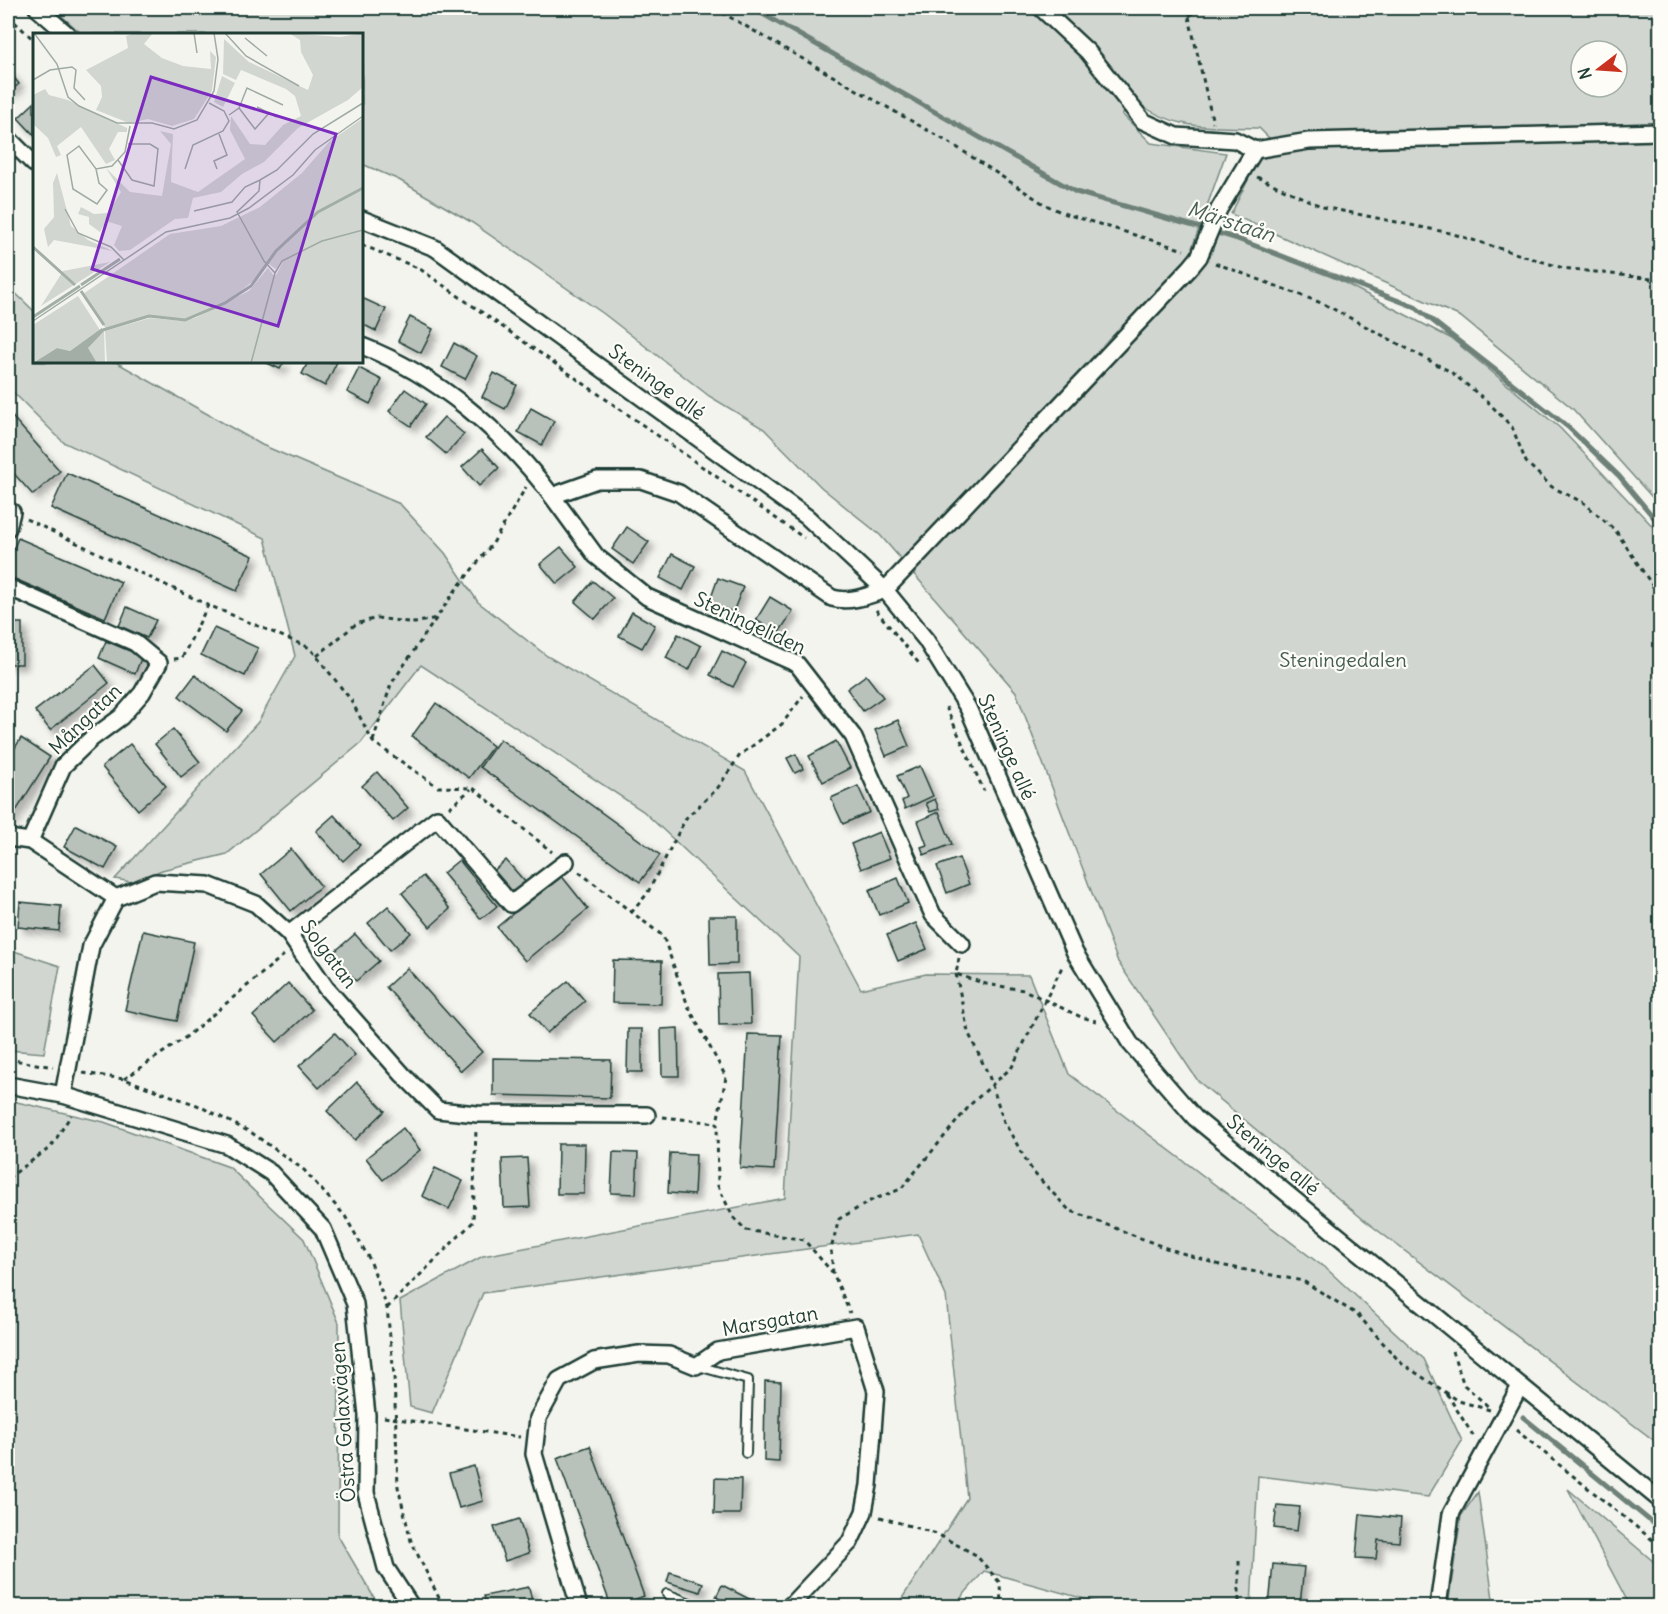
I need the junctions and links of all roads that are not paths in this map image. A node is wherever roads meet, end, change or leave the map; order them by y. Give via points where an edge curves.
1 (37, 8) edge
2 (1041, 8) edge
3 (66, 33) edge
4 (1660, 132) edge
5 (8, 138) edge
6 (1256, 150) junction
7 (33, 163) edge
8 (363, 219) edge
9 (363, 346) edge
10 (552, 496) junction
11 (12, 512) dead end
12 (8, 528) edge
13 (8, 587) edge
14 (885, 590) junction
15 (8, 838) edge
16 (30, 841) junction
17 (566, 862) dead end
18 (116, 898) junction
19 (293, 939) junction
20 (962, 944) road end
21 (8, 1085) edge
22 (70, 1097) junction
23 (647, 1115) road end
24 (696, 1366) junction
25 (1520, 1386) junction
26 (746, 1453) dead end
27 (1660, 1500) edge
28 (668, 1594) dead end
29 (411, 1606) edge
30 (579, 1606) edge
31 (696, 1606) edge
32 (790, 1606) edge
33 (1437, 1606) edge

1 - 3 street
2 - 6 street via 1088,52 1143,121 1176,136 1235,140
4 - 6 street via 1309,141
5 - 7 street
6 - 14 street via 1219,209 1200,255
8 - 14 street, Steninge allé via 435,248 807,517
9 - 10 street, Steningeliden via 434,383 488,426
10 - 14 street via 597,480 641,480 679,493 832,598 843,602
10 - 20 street, Steningeliden via 596,556 647,597 797,664 853,736 933,915
11 - 12 street
13 - 16 street, Mångatan via 135,643 159,663 142,693 121,717 63,766
14 - 25 street, Steninge allé via 926,640 968,708 1075,953 1130,1043 1195,1118
15 - 16 street
16 - 18 street
17 - 19 street via 511,904 437,818
18 - 19 street, Solgatan via 155,882 208,885 256,904
18 - 22 street via 91,946 68,1070
19 - 23 street, Solgatan via 326,988 438,1110 477,1114
21 - 22 street, Östra Galaxvägen
22 - 29 street, Östra Galaxvägen via 227,1145 271,1173 323,1229 355,1304 367,1415 366,1492 386,1568
24 - 26 lane via 748,1380
24 - 30 street via 669,1355 639,1354 594,1361 559,1380 538,1418 534,1454
24 - 32 street, Marsgatan via 718,1351 856,1327 876,1391 864,1512 850,1542
25 - 27 street, Steninge allé
25 - 33 street via 1451,1514
28 - 31 lane

